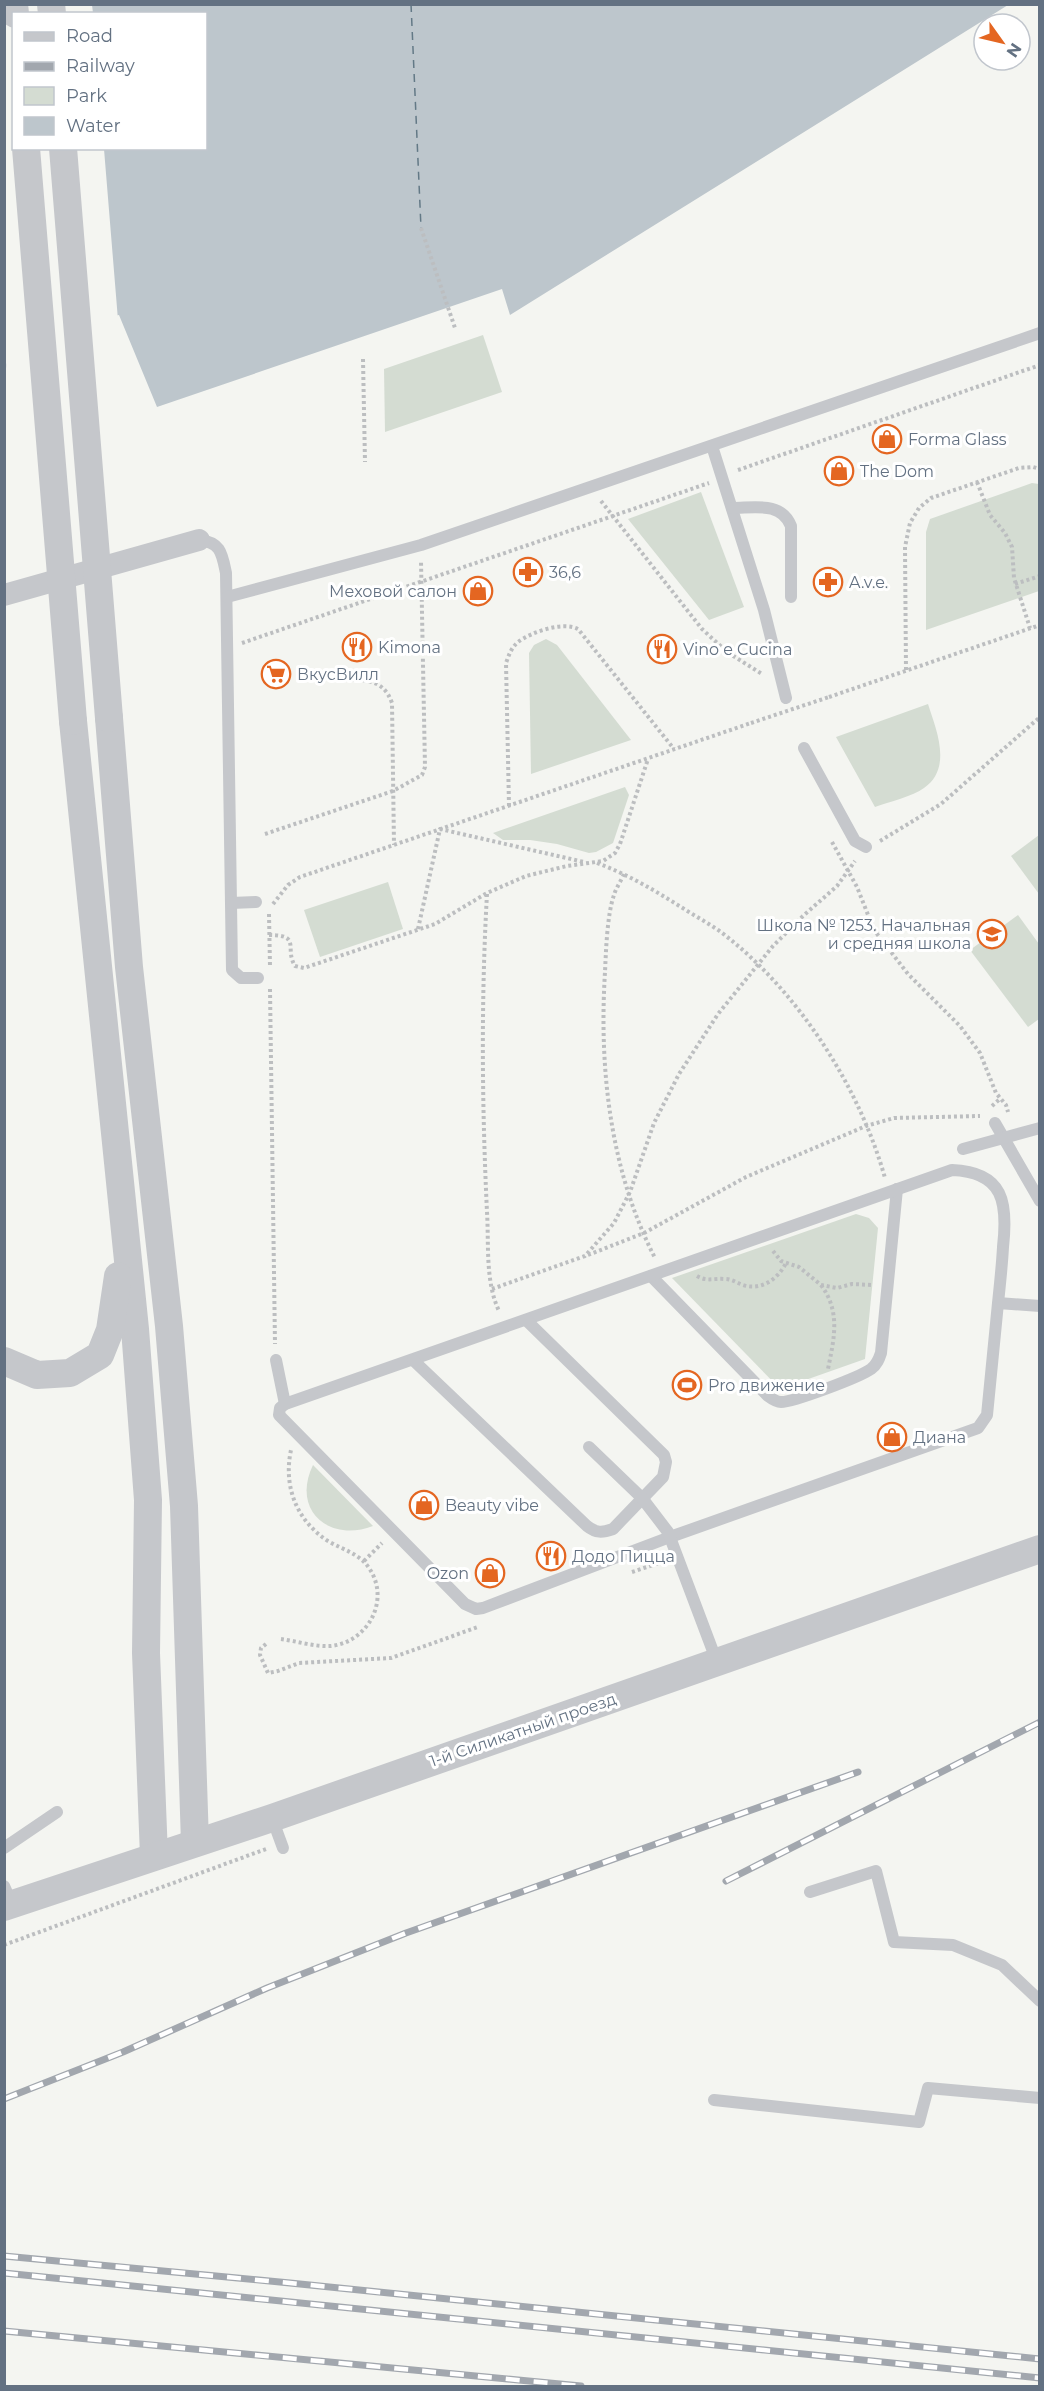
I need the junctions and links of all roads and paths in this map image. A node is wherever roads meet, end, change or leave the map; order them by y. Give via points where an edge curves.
1 (26, 150) edge
2 (63, 150) edge
3 (421, 228) dead end
4 (455, 328) dead end
5 (1040, 333) edge
6 (363, 359) dead end
7 (1040, 365) edge
8 (712, 446) junction
9 (365, 462) dead end
10 (1040, 469) edge
11 (722, 477) junction
12 (977, 482) junction
13 (590, 488) junction
14 (732, 508) junction
15 (613, 516) junction
16 (199, 540) joint
17 (421, 545) junction
18 (1040, 576) edge
19 (422, 582) junction
20 (1015, 584) junction
21 (4, 595) edge
22 (226, 597) junction
23 (791, 597) dead end
24 (1040, 625) edge
25 (1030, 628) junction
26 (227, 648) junction
27 (906, 670) junction
28 (339, 680) dead end
29 (785, 692) joint
30 (1040, 717) edge
31 (804, 748) dead end
32 (674, 749) junction
33 (648, 758) junction
34 (393, 791) junction
35 (508, 806) junction
36 (440, 829) junction
37 (265, 834) dead end
38 (891, 835) dead end
39 (832, 842) dead end
40 (394, 845) junction
41 (864, 847) joint
42 (588, 863) junction
43 (596, 863) junction
44 (848, 872) junction
45 (624, 874) junction
46 (487, 893) junction
47 (256, 902) dead end
48 (231, 903) junction
49 (418, 929) junction
50 (269, 935) junction
51 (759, 964) junction
52 (270, 971) dead end
53 (264, 980) joint
54 (1001, 1098) junction
55 (994, 1123) dead end
56 (866, 1126) junction
57 (1040, 1128) edge
58 (1009, 1136) junction
59 (963, 1149) dead end
60 (893, 1191) junction
61 (630, 1192) junction
62 (122, 1199) junction
63 (1040, 1201) edge
64 (644, 1233) junction
65 (767, 1235) junction
66 (585, 1256) junction
67 (786, 1263) junction
68 (683, 1265) junction
69 (657, 1274) junction
70 (820, 1285) junction
71 (888, 1286) junction
72 (492, 1289) junction
73 (998, 1303) junction
74 (1040, 1306) edge
75 (519, 1322) junction
76 (276, 1360) joint
77 (413, 1360) junction
78 (4, 1361) edge
79 (824, 1388) junction
80 (285, 1404) junction
81 (299, 1437) junction
82 (589, 1447) dead end
83 (642, 1498) junction
84 (393, 1532) junction
85 (670, 1537) junction
86 (1040, 1549) edge
87 (678, 1556) junction
88 (364, 1561) junction
89 (623, 1575) dead end
90 (482, 1625) dead end
91 (281, 1639) dead end
92 (266, 1644) dead end
93 (717, 1662) junction
94 (57, 1812) dead end
95 (272, 1818) junction
96 (195, 1843) junction
97 (4, 1848) edge
98 (283, 1848) dead end
99 (154, 1856) junction
100 (810, 1892) dead end
101 (7, 1899) edge
102 (1040, 2001) edge
103 (1040, 2098) edge
104 (714, 2100) dead end

1 - 62 street, bridge via 73,721
2 - 96 street, bridge via 129,967 169,1326 184,1506
3 - 4 path
5 - 8 lane
6 - 9 path
7 - 11 path
8 - 11 lane
8 - 13 lane
10 - 12 path via 1019,468
11 - 14 lane
11 - 15 path
12 - 20 path via 990,515 1012,547
12 - 27 path via 931,498 910,523 905,547
13 - 15 path
13 - 17 lane
14 - 23 lane via 773,508 788,518
14 - 29 lane
15 - 19 path
15 - 29 path via 702,630
16 - 21 street
16 - 22 lane via 211,541 219,548
17 - 19 path
17 - 22 lane
18 - 20 path
19 - 26 path
19 - 34 path via 424,771 419,778
20 - 25 path
22 - 26 lane
24 - 25 path
25 - 27 path
26 - 48 lane
27 - 32 path, bridge
28 - 34 path via 376,682 389,694
30 - 38 path via 941,804
31 - 41 lane via 855,841
32 - 33 path
32 - 35 path via 578,629 571,625 552,628 517,643 506,663
33 - 35 path
33 - 43 path via 620,844 610,857
34 - 37 path
34 - 40 path
35 - 36 path
36 - 40 path
36 - 42 path
36 - 49 path
39 - 44 path
40 - 50 path via 300,877 288,885 269,915
41 - 44 path
42 - 43 path
42 - 46 path via 526,876
43 - 45 path
44 - 51 path
44 - 54 path via 874,930 908,974 960,1026 980,1053
45 - 51 path via 729,938
45 - 61 path via 614,895 602,1025 605,1087 616,1147
46 - 49 path via 449,918
46 - 72 path via 486,1177
47 - 48 lane
48 - 53 lane via 232,970 241,978
49 - 50 path via 304,968 292,961 289,939
50 - 52 path
51 - 56 path via 818,1035
51 - 61 path via 718,1014 679,1074 654,1123
53 - 76 path
54 - 56 path via 979,1117 894,1118
54 - 58 path via 1006,1105
55 - 58 lane
56 - 60 path
56 - 64 path via 746,1177
57 - 58 lane
58 - 59 lane
58 - 63 lane
60 - 65 lane
60 - 71 lane
60 - 73 lane via 952,1170 970,1170 992,1182 1005,1204 1006,1220
61 - 64 path
61 - 66 path via 614,1223
62 - 78 street via 118,1290 100,1355 70,1373 37,1375
62 - 99 street via 148,1500 146,1653
64 - 66 path
64 - 69 path
65 - 67 path via 773,1251
65 - 68 lane
66 - 72 path
67 - 68 path via 774,1279 755,1286 729,1279 708,1280
67 - 70 path
68 - 69 lane
69 - 75 lane
69 - 79 lane via 775,1401 789,1401
70 - 71 path
70 - 79 path via 835,1316
71 - 79 lane via 878,1361 860,1375
72 - 75 path via 498,1311
73 - 74 lane
73 - 85 lane via 987,1415 978,1428
75 - 77 lane
75 - 83 lane via 664,1455 663,1477
76 - 80 lane
77 - 80 lane
77 - 83 lane via 595,1532 613,1529
80 - 81 lane via 279,1415
81 - 84 lane
81 - 88 path via 289,1464 289,1485 298,1512 310,1528
82 - 83 lane
83 - 85 lane
84 - 85 lane via 465,1604 476,1608
84 - 88 path
85 - 87 lane
86 - 93 street, 1-й Силикатный проезд
87 - 89 path
87 - 93 lane
88 - 91 path via 377,1587 377,1604 372,1621 361,1634 346,1643 329,1646
90 - 92 path via 391,1658 299,1663 268,1672 260,1655
93 - 95 street, 1-й Силикатный проезд
94 - 97 lane
95 - 96 street, 1-й Силикатный проезд
95 - 98 lane
96 - 99 street, 1-й Силикатный проезд
99 - 101 street, 1-й Силикатный проезд
100 - 102 lane via 876,1871 894,1942 953,1945 1002,1965
103 - 104 lane via 928,2088 919,2122

